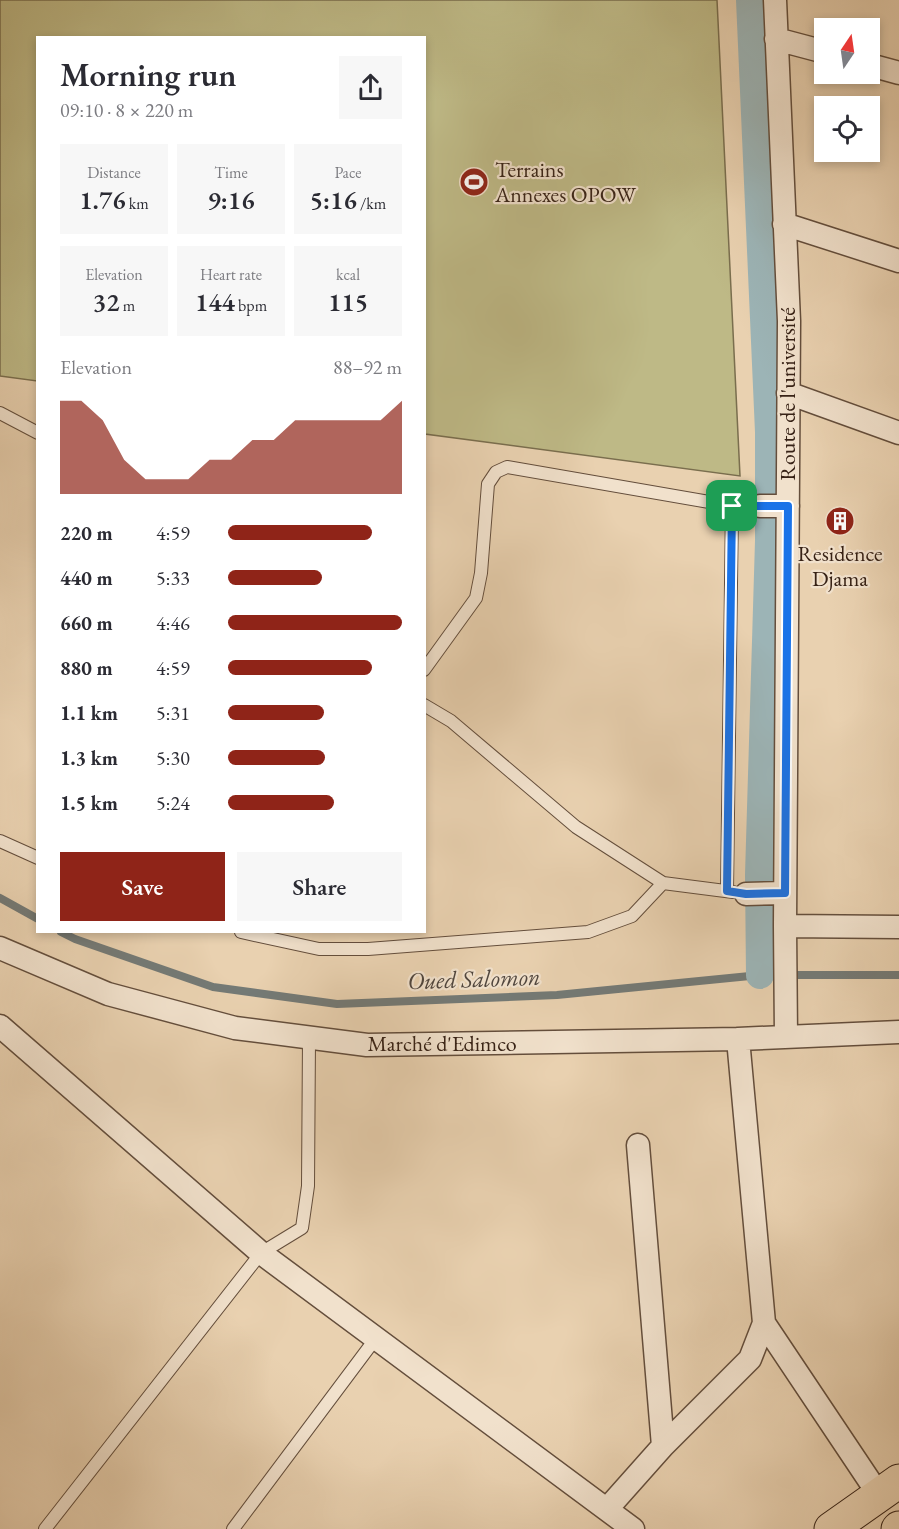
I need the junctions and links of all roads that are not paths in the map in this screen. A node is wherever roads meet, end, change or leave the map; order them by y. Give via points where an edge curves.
1 (776, 0) edge
2 (776, 39) junction
3 (814, 49) edge
4 (880, 68) edge
5 (899, 73) edge
6 (784, 224) junction
7 (899, 261) edge
8 (788, 393) junction
9 (0, 413) edge
10 (36, 432) edge
11 (899, 433) edge
12 (732, 506) junction
13 (760, 506) joint
14 (788, 506) junction
15 (426, 667) edge
16 (426, 706) edge
17 (0, 841) edge
18 (36, 857) edge
19 (663, 883) junction
20 (736, 893) junction
21 (782, 893) junction
22 (785, 926) junction
23 (899, 927) edge
24 (246, 933) edge
25 (0, 948) edge
26 (0, 1026) edge
27 (899, 1032) edge
28 (786, 1037) junction
29 (309, 1039) junction
30 (738, 1039) junction
31 (638, 1145) dead end
32 (261, 1252) junction
33 (764, 1323) junction
34 (376, 1338) junction
35 (663, 1446) junction
36 (889, 1488) edge
37 (607, 1509) junction
38 (45, 1529) edge
39 (233, 1529) edge
40 (633, 1529) edge
41 (831, 1529) edge

1 - 2 street, Route de l'université
2 - 3 street
2 - 6 street, Route de l'université
4 - 5 street
6 - 7 street
6 - 8 street, Route de l'université
8 - 11 street
8 - 14 street, Route de l'université
9 - 10 lane
12 - 13 lane
12 - 15 lane via 507,467 496,472 488,484 482,573 476,598
12 - 20 lane
13 - 14 street
14 - 21 street, Route de l'université
16 - 19 lane via 451,721 576,827
17 - 18 lane
19 - 20 lane
19 - 24 lane via 632,916 588,932 368,949 319,949
20 - 21 street
21 - 22 street, Route de l'université
22 - 23 street
22 - 28 street, Route de l'université
25 - 29 street, Marché d'Edimco via 108,994 235,1028
26 - 32 street
27 - 28 street, Marché d'Edimco
28 - 30 street, Marché d'Edimco
29 - 30 street, Marché d'Edimco via 368,1045
29 - 32 lane via 308,1186 302,1228
30 - 33 street
31 - 35 street
32 - 34 street
32 - 38 lane
33 - 35 street via 750,1359
33 - 36 street
34 - 37 street
34 - 39 lane
35 - 37 street
36 - 41 main road
37 - 40 street

